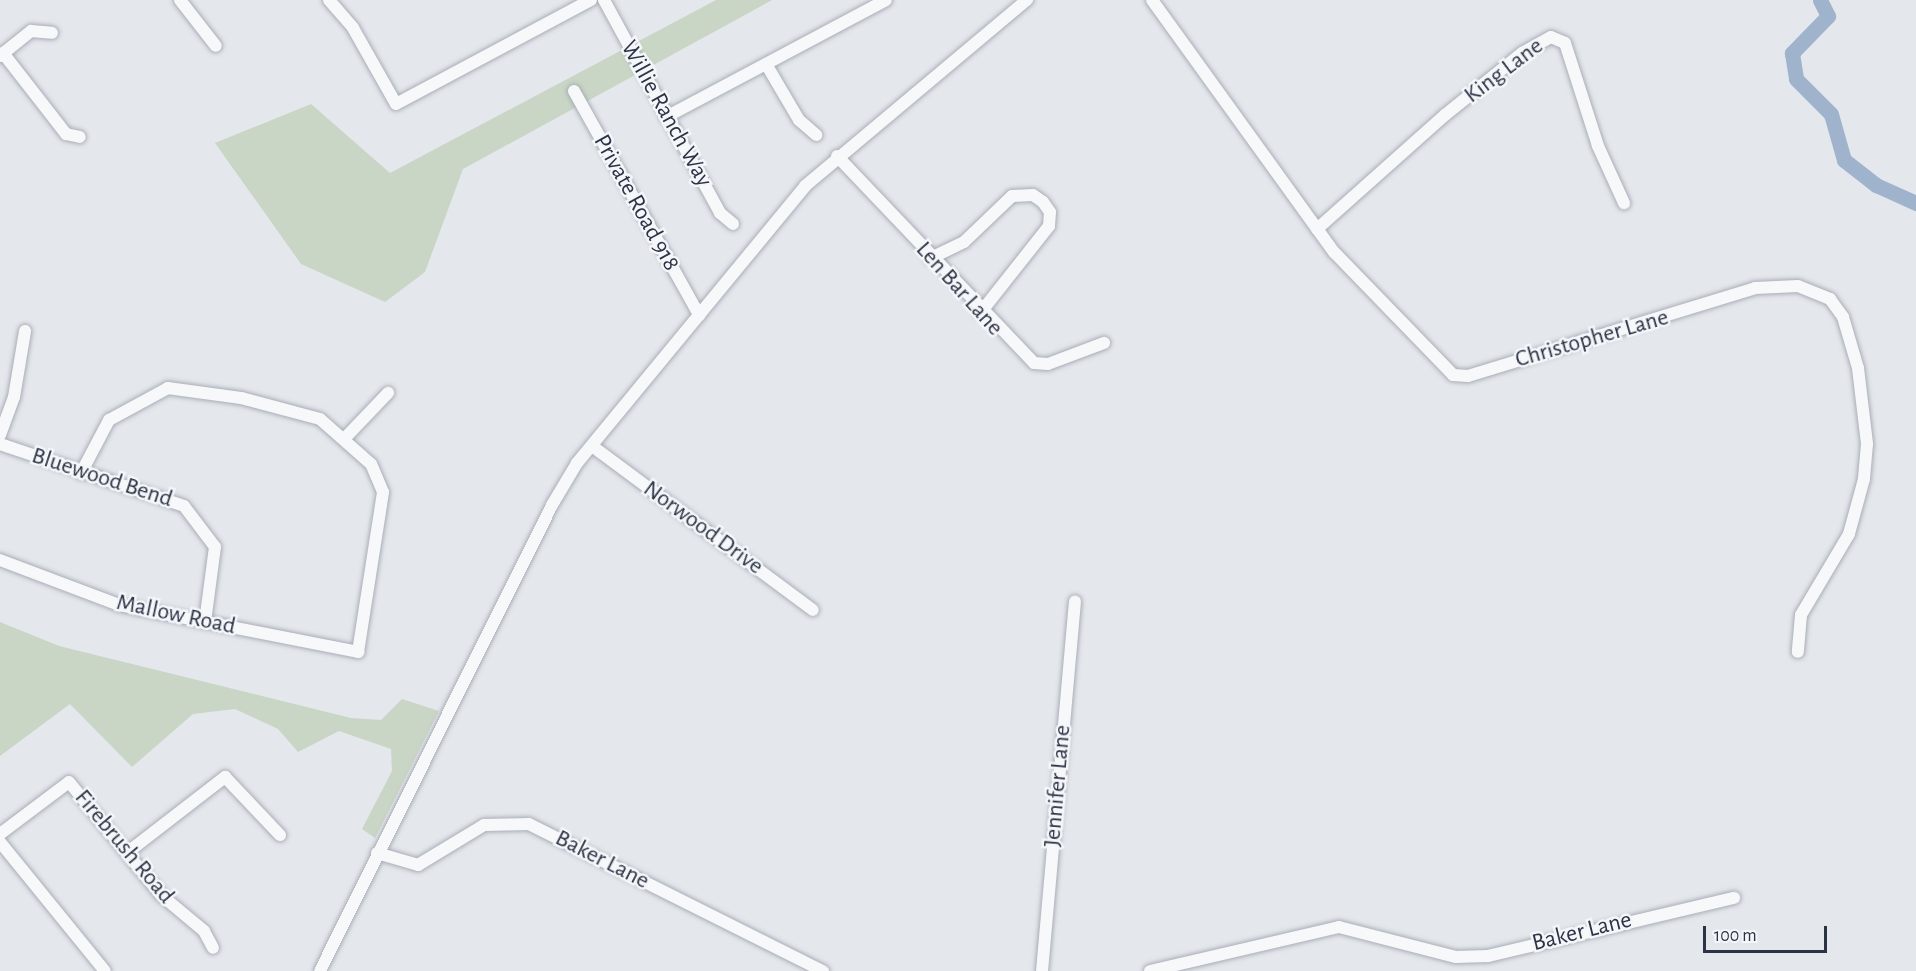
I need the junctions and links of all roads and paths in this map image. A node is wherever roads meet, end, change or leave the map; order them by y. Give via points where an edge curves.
1 (180, 0) edge
2 (330, 0) edge
3 (591, 0) edge
4 (604, 0) edge
5 (886, 0) edge
6 (1027, 0) edge
7 (1152, 0) edge
8 (52, 33) dead end
9 (216, 46) dead end
10 (2, 54) edge
11 (766, 64) junction
12 (574, 91) dead end
13 (666, 117) junction
14 (816, 135) dead end
15 (81, 137) dead end
16 (837, 156) junction
17 (1624, 203) dead end
18 (733, 224) dead end
19 (1317, 229) junction
20 (931, 258) junction
21 (981, 312) junction
22 (699, 315) junction
23 (25, 331) dead end
24 (1104, 343) dead end
25 (388, 393) dead end
26 (0, 435) edge
27 (344, 439) junction
28 (0, 444) edge
29 (592, 446) junction
30 (81, 473) junction
31 (0, 560) edge
32 (1075, 601) dead end
33 (813, 610) dead end
34 (205, 622) junction
35 (1798, 652) dead end
36 (0, 834) edge
37 (280, 835) dead end
38 (0, 842) edge
39 (128, 852) junction
40 (377, 853) junction
41 (1734, 898) dead end
42 (213, 948) dead end
43 (105, 971) edge
44 (320, 971) edge
45 (823, 971) edge
46 (1042, 971) edge
47 (1150, 971) edge

1 - 9 street
2 - 3 street via 353,28 396,104
4 - 13 street, Willie Ranch Way
5 - 11 street
6 - 16 street
7 - 19 street, Christopher Lane
8 - 10 street via 31,31
10 - 15 street via 66,134
11 - 13 street
11 - 14 street via 799,120
12 - 22 street, Private Road 918
13 - 18 street, Willie Ranch Way via 720,213
16 - 20 street, Len Bar Lane
16 - 22 street
17 - 19 street, King Lane via 1598,146 1565,43 1551,37 1522,53 1445,116
19 - 35 street, Christopher Lane via 1443,369 1460,377 1747,289 1798,286 1830,299 1843,317 1858,368 1867,444 1864,479 1849,534 1801,615
20 - 21 street, Len Bar Lane
20 - 21 street via 964,242 1012,196 1033,195 1042,202 1050,212 1049,226
21 - 24 street, Len Bar Lane via 1034,363 1048,364
22 - 29 street
23 - 26 street via 14,397
25 - 27 street
27 - 30 street via 320,419 299,411 168,388 109,420
27 - 34 street, Mallow Road via 376,472 383,492 358,652
28 - 30 street, Bluewood Bend
29 - 33 street, Norwood Drive
29 - 40 street via 552,505
30 - 34 street, Bluewood Bend via 175,500 201,523 215,547 216,563
31 - 34 street, Mallow Road via 87,596
32 - 46 street, Jennifer Lane
36 - 39 street, Firebrush Road via 69,782
37 - 39 street via 225,777
38 - 43 street
39 - 42 street, Firebrush Road
40 - 44 street
40 - 45 street, Baker Lane via 418,865 484,825 529,824
41 - 47 street, Baker Lane via 1488,956 1450,956 1339,927

